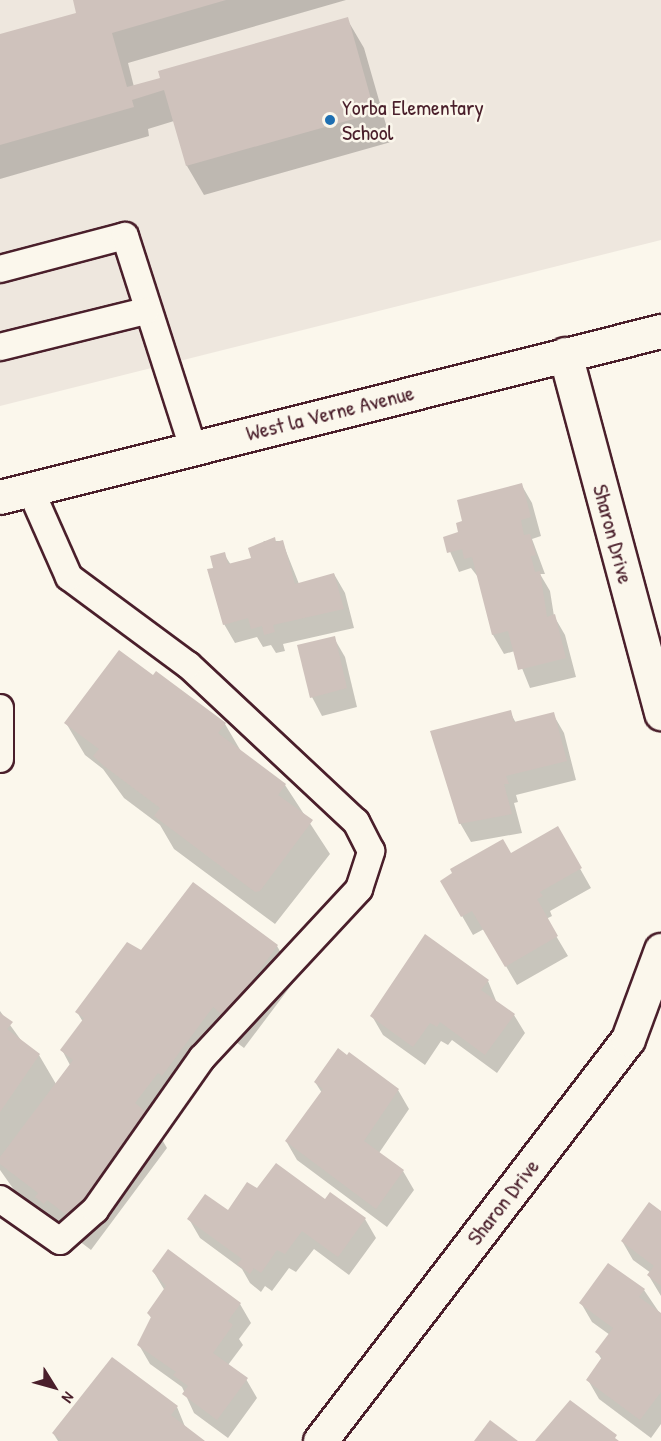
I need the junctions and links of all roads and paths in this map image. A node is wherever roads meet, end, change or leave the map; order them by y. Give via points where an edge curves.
1 (0, 269) edge
2 (146, 311) junction
3 (661, 331) edge
4 (0, 347) edge
5 (565, 354) junction
6 (193, 448) junction
7 (15, 493) edge
8 (0, 708) edge
9 (661, 713) edge
10 (0, 759) edge
11 (661, 950) edge
12 (0, 1199) edge
13 (320, 1441) edge

1 - 2 lane via 124,236
2 - 4 lane
2 - 6 lane
3 - 5 street, West la Verne Avenue
5 - 6 street, West la Verne Avenue
5 - 9 street, Sharon Drive
6 - 7 street, West la Verne Avenue
7 - 12 lane via 69,577 188,665 356,822 370,851 358,889 202,1058 95,1210 60,1241
8 - 10 lane
11 - 13 street, Sharon Drive via 628,1040

